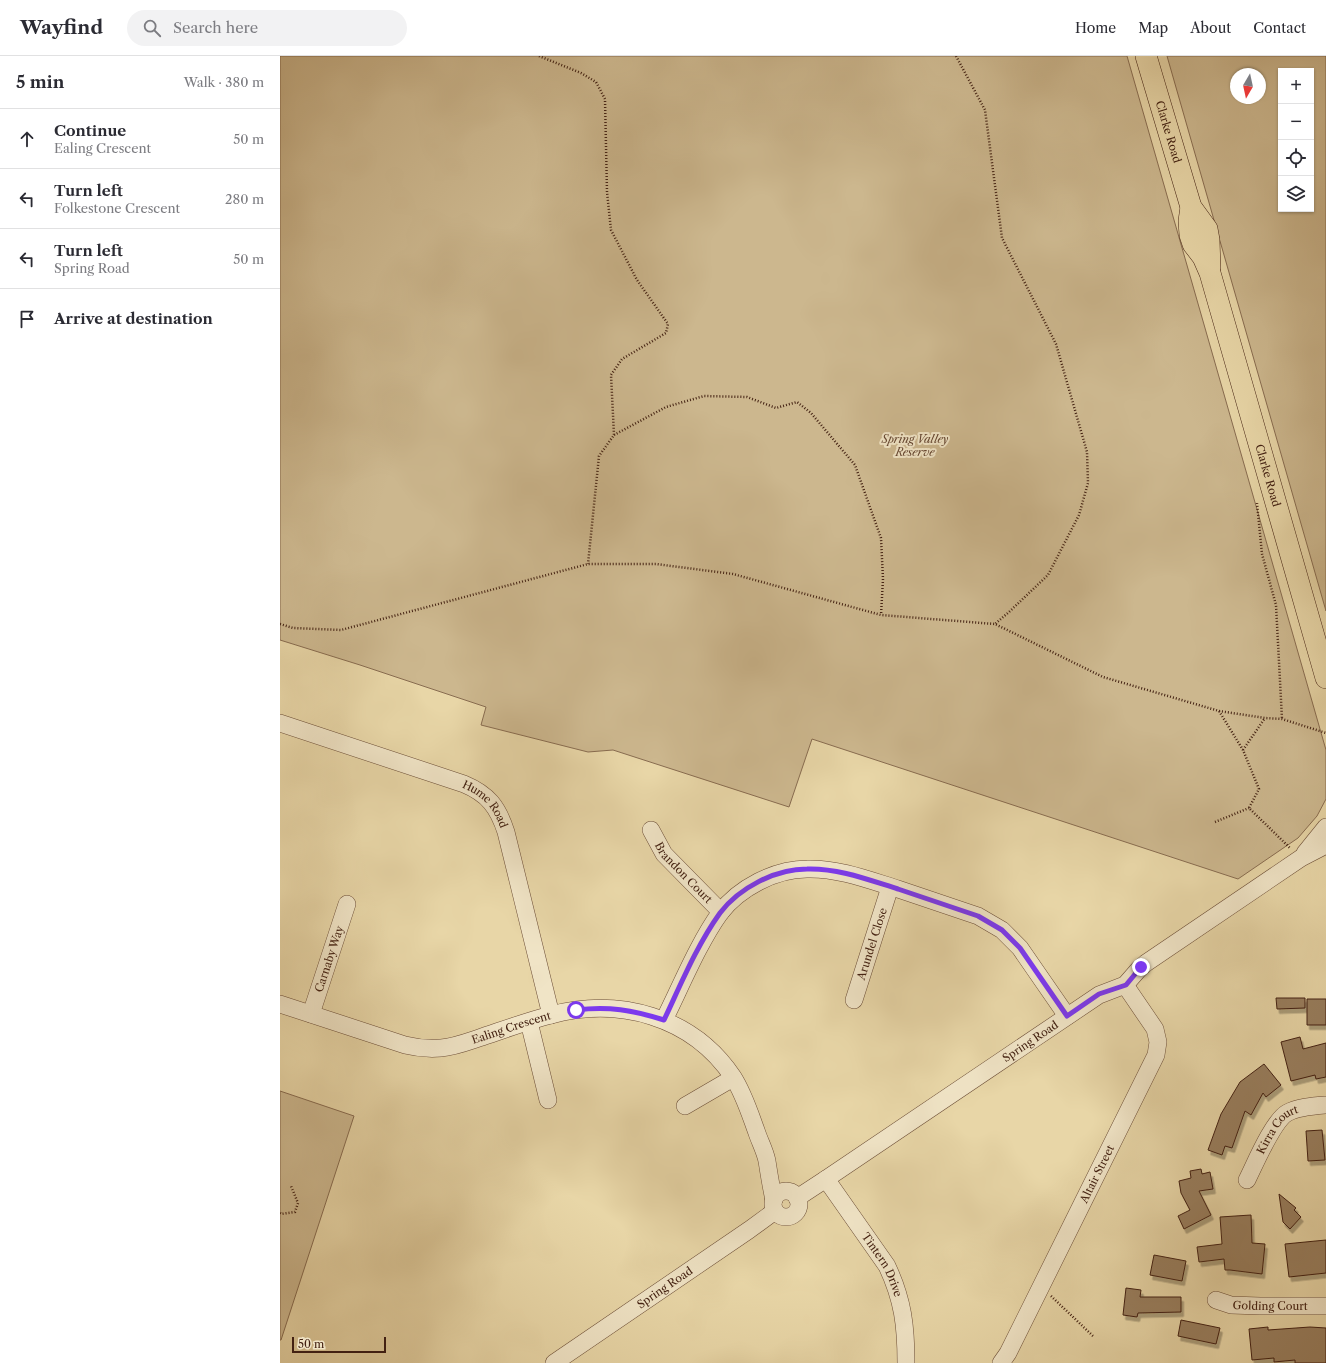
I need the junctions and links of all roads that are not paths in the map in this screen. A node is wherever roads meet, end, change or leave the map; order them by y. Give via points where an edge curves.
1 (1146, 56) edge
2 (1326, 678) edge
3 (280, 723) edge
4 (1326, 828) edge
5 (651, 830) dead end
6 (1326, 845) edge
7 (1301, 858) junction
8 (890, 887) junction
9 (347, 904) dead end
10 (721, 912) junction
11 (1126, 985) junction
12 (854, 1000) dead end
13 (280, 1004) edge
14 (311, 1014) junction
15 (551, 1015) junction
16 (1067, 1016) junction
17 (664, 1020) junction
18 (529, 1022) junction
19 (733, 1078) junction
20 (548, 1100) dead end
21 (1326, 1104) edge
22 (685, 1106) dead end
23 (826, 1179) junction
24 (1247, 1180) dead end
25 (783, 1200) junction
26 (1216, 1300) dead end
27 (1326, 1306) edge
28 (554, 1363) edge
29 (906, 1363) edge
30 (1001, 1363) edge

1 - 2 main road, Clarke Road via 1191,207 1190,235 1210,273
3 - 15 street, Hume Road via 464,784 487,798 498,812 506,832
4 - 7 street
5 - 10 street, Brandon Court via 664,854
6 - 7 street
7 - 11 street via 1141,967
8 - 10 street via 825,870 790,871 773,875 753,886 737,896
8 - 12 street, Arundel Close
8 - 16 street via 978,916 1002,930 1020,948
9 - 14 street, Carnaby Way
10 - 17 street
11 - 16 street, Spring Road via 1099,994
11 - 30 street, Altair Street via 1155,1029 1158,1042 1156,1055
13 - 14 street, Ealing Crescent
14 - 18 street, Ealing Crescent via 405,1046 426,1049 455,1046
15 - 17 street, Ealing Crescent via 588,1008 612,1008 634,1011
15 - 18 street, Ealing Crescent
16 - 23 street, Spring Road
17 - 19 street, Ealing Crescent via 701,1042
18 - 20 street
19 - 22 street
19 - 25 street, Ealing Crescent via 743,1096
21 - 24 street, Kirra Court via 1298,1109 1281,1118
23 - 25 street, Spring Road
23 - 29 street, Tintern Drive via 887,1266 893,1279 904,1317
25 - 28 street, Spring Road via 750,1230
26 - 27 street, Golding Court via 1231,1305

